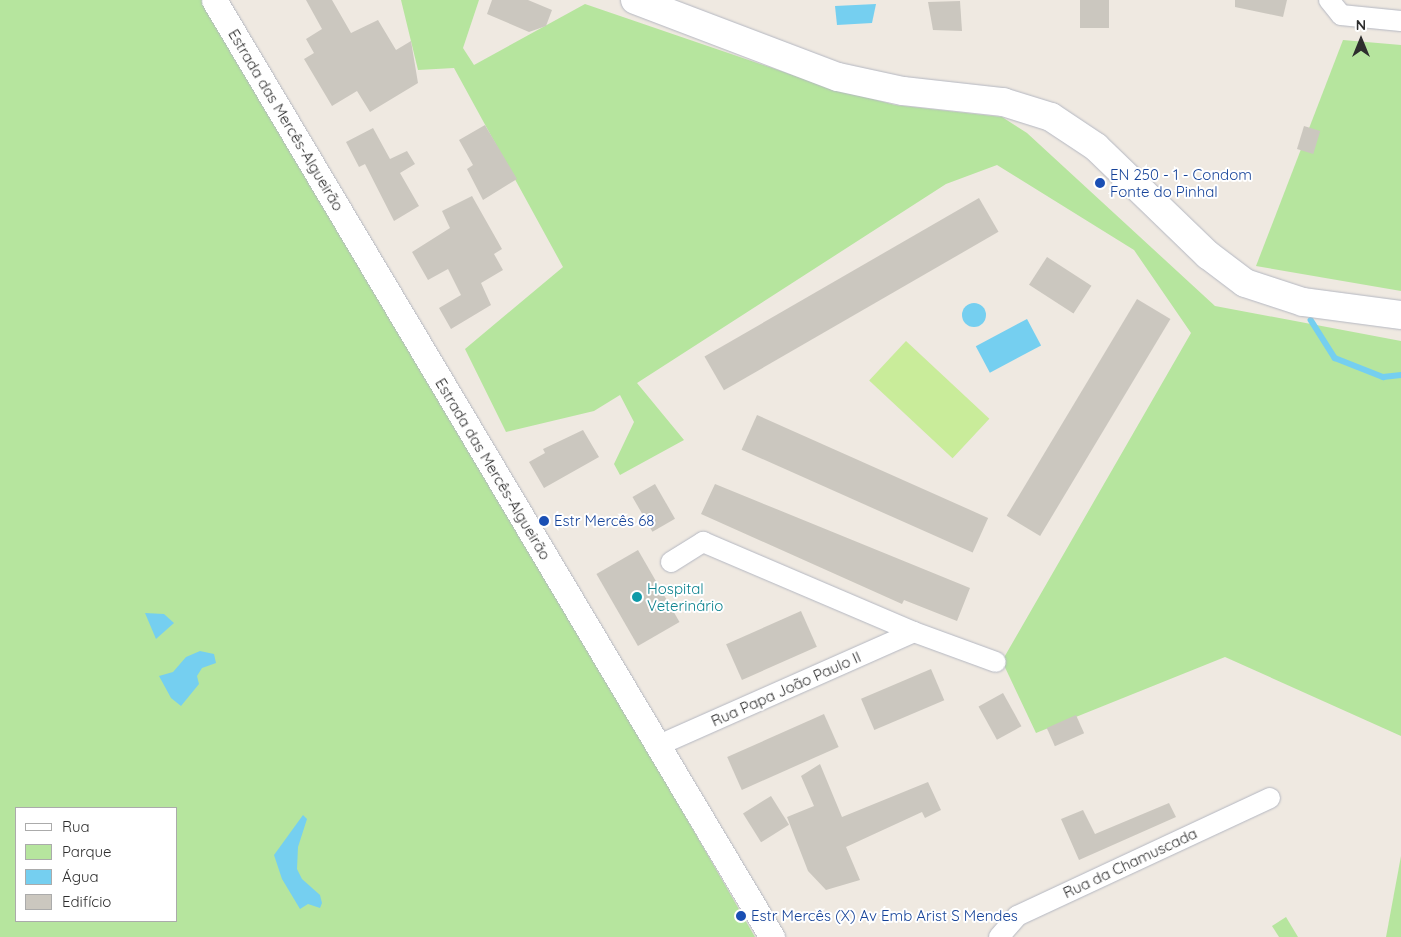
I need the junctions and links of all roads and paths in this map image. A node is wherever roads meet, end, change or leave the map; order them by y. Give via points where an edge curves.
1 (214, 0) edge
2 (635, 0) edge
3 (1329, 0) edge
4 (1401, 21) edge
5 (1401, 314) edge
6 (670, 562) dead end
7 (914, 632) junction
8 (996, 662) dead end
9 (657, 746) junction
10 (1270, 798) dead end
11 (772, 937) edge
12 (999, 937) edge

1 - 9 street, Estrada das Mercês-Algueirão
2 - 5 main road via 838,77 903,91 1003,102 1051,117 1096,147 1208,256 1245,283 1302,302
3 - 4 street via 1341,15
6 - 7 street via 702,542
7 - 8 street
7 - 9 street, Rua Papa João Paulo II
9 - 11 street, Estrada das Mercês-Algueirão
10 - 12 street, Rua da Chamuscada via 1017,916

